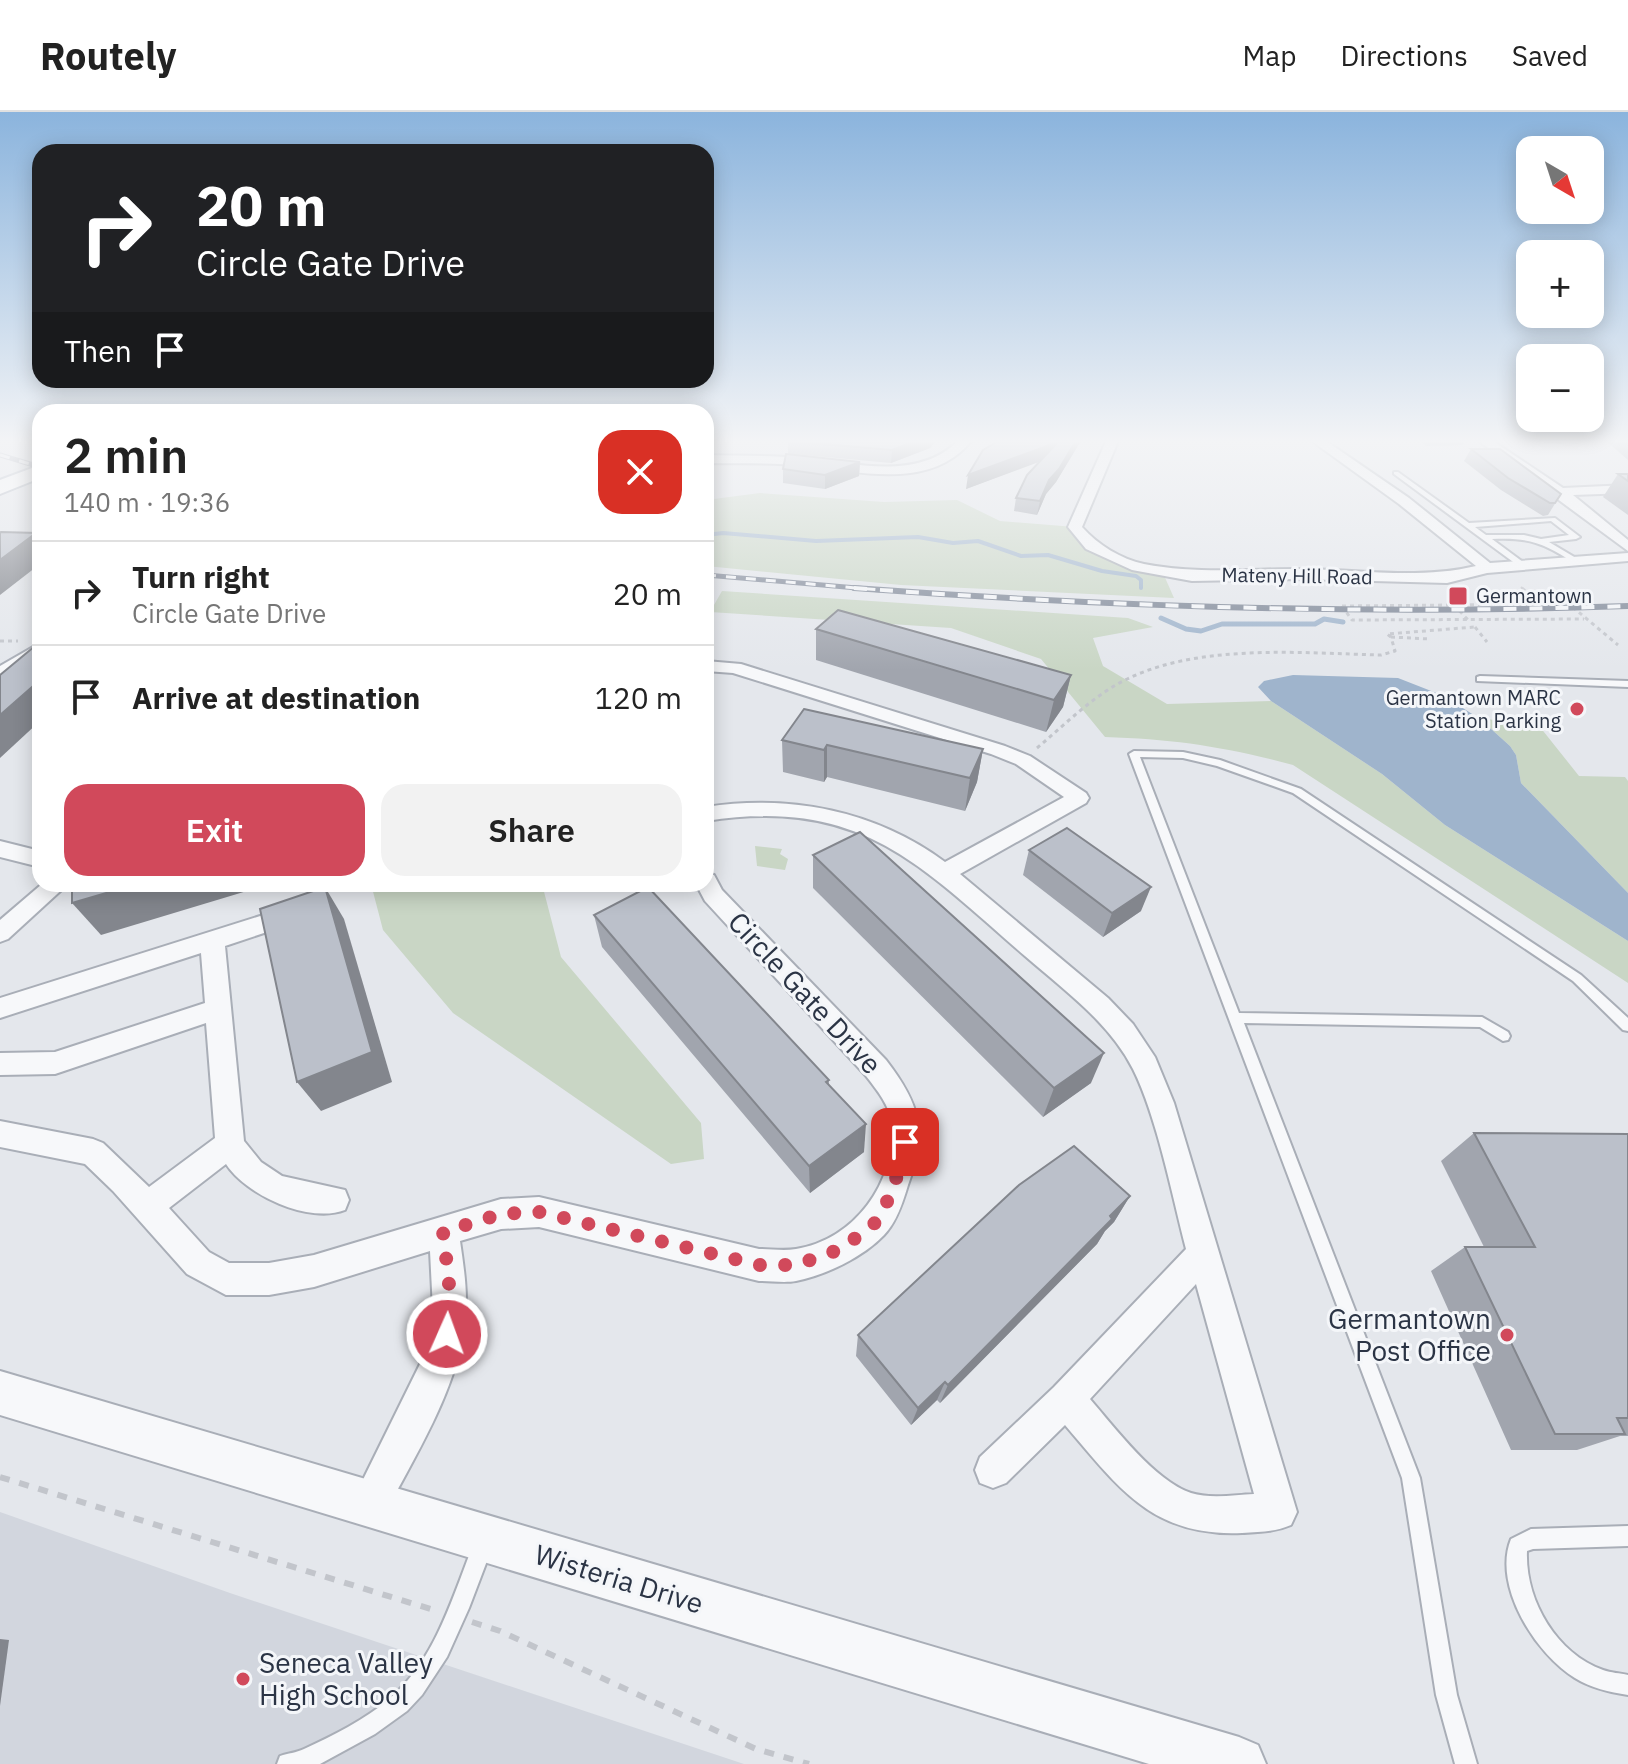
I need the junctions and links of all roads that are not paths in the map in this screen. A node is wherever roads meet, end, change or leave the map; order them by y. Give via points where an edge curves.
1 (1080, 516) edge
2 (1423, 516) edge
3 (1456, 516) edge
4 (1589, 516) edge
5 (1468, 525) junction
6 (1485, 537) junction
7 (1544, 540) junction
8 (1627, 548) edge
9 (1577, 561) junction
10 (1523, 565) junction
11 (1487, 568) junction
12 (32, 653) edge
13 (714, 667) edge
14 (0, 674) edge
15 (1480, 679) dead end
16 (1628, 684) edge
17 (714, 813) edge
18 (944, 873) junction
19 (48, 892) edge
20 (712, 892) edge
21 (307, 910) edge
22 (0, 933) edge
23 (212, 940) junction
24 (0, 1008) edge
25 (217, 1009) junction
26 (1235, 1018) junction
27 (1628, 1026) edge
28 (1503, 1036) dead end
29 (0, 1064) edge
30 (3, 1140) edge
31 (230, 1144) junction
32 (334, 1200) dead end
33 (147, 1207) junction
34 (443, 1232) junction
35 (1204, 1253) junction
36 (0, 1393) edge
37 (1066, 1399) junction
38 (993, 1470) dead end
39 (370, 1504) junction
40 (1628, 1536) edge
41 (485, 1539) junction
42 (1628, 1685) edge
43 (288, 1764) edge
44 (1239, 1764) edge
45 (1466, 1764) edge

1 - 11 street, Mateny Hill Road via 1075,527 1091,546 1137,567 1192,576 1447,578
2 - 11 street
3 - 5 lane
4 - 8 street
5 - 6 lane
5 - 7 lane via 1553,519 1576,537
6 - 7 lane
6 - 10 lane
7 - 9 lane
8 - 9 street, Mateny Hill Road
9 - 10 street, Mateny Hill Road
10 - 11 street, Mateny Hill Road
12 - 14 street
13 - 18 street via 735,668 998,750 1023,760 1079,798
15 - 16 lane
17 - 18 street via 756,810 836,820 907,845
18 - 35 street via 1124,1032 1160,1103
19 - 22 street
20 - 34 street, Circle Gate Drive via 896,1094 906,1123 903,1160 874,1224 841,1249 796,1265 759,1265 539,1212 501,1214
21 - 23 street
23 - 24 street
23 - 25 street
25 - 29 street via 55,1063
25 - 31 street
26 - 27 lane via 1134,754 1183,755 1220,763 1297,791 1577,978
26 - 28 lane via 1482,1022
26 - 45 lane via 1411,1478 1451,1722
30 - 33 street, Circle Gate Drive via 93,1152
31 - 32 street via 248,1170 268,1186
31 - 33 street
33 - 34 street, Circle Gate Drive via 198,1263 226,1279 314,1271
34 - 39 street via 449,1282 447,1334 432,1382
35 - 37 street
35 - 37 street via 1278,1512 1193,1513 1165,1499 1132,1472
36 - 39 street, Wisteria Drive
37 - 38 street
39 - 41 street, Wisteria Drive
40 - 42 lane via 1531,1539 1518,1546 1515,1565 1525,1606 1545,1638 1578,1669
41 - 43 lane via 431,1665 399,1705 304,1761
41 - 44 street, Wisteria Drive

